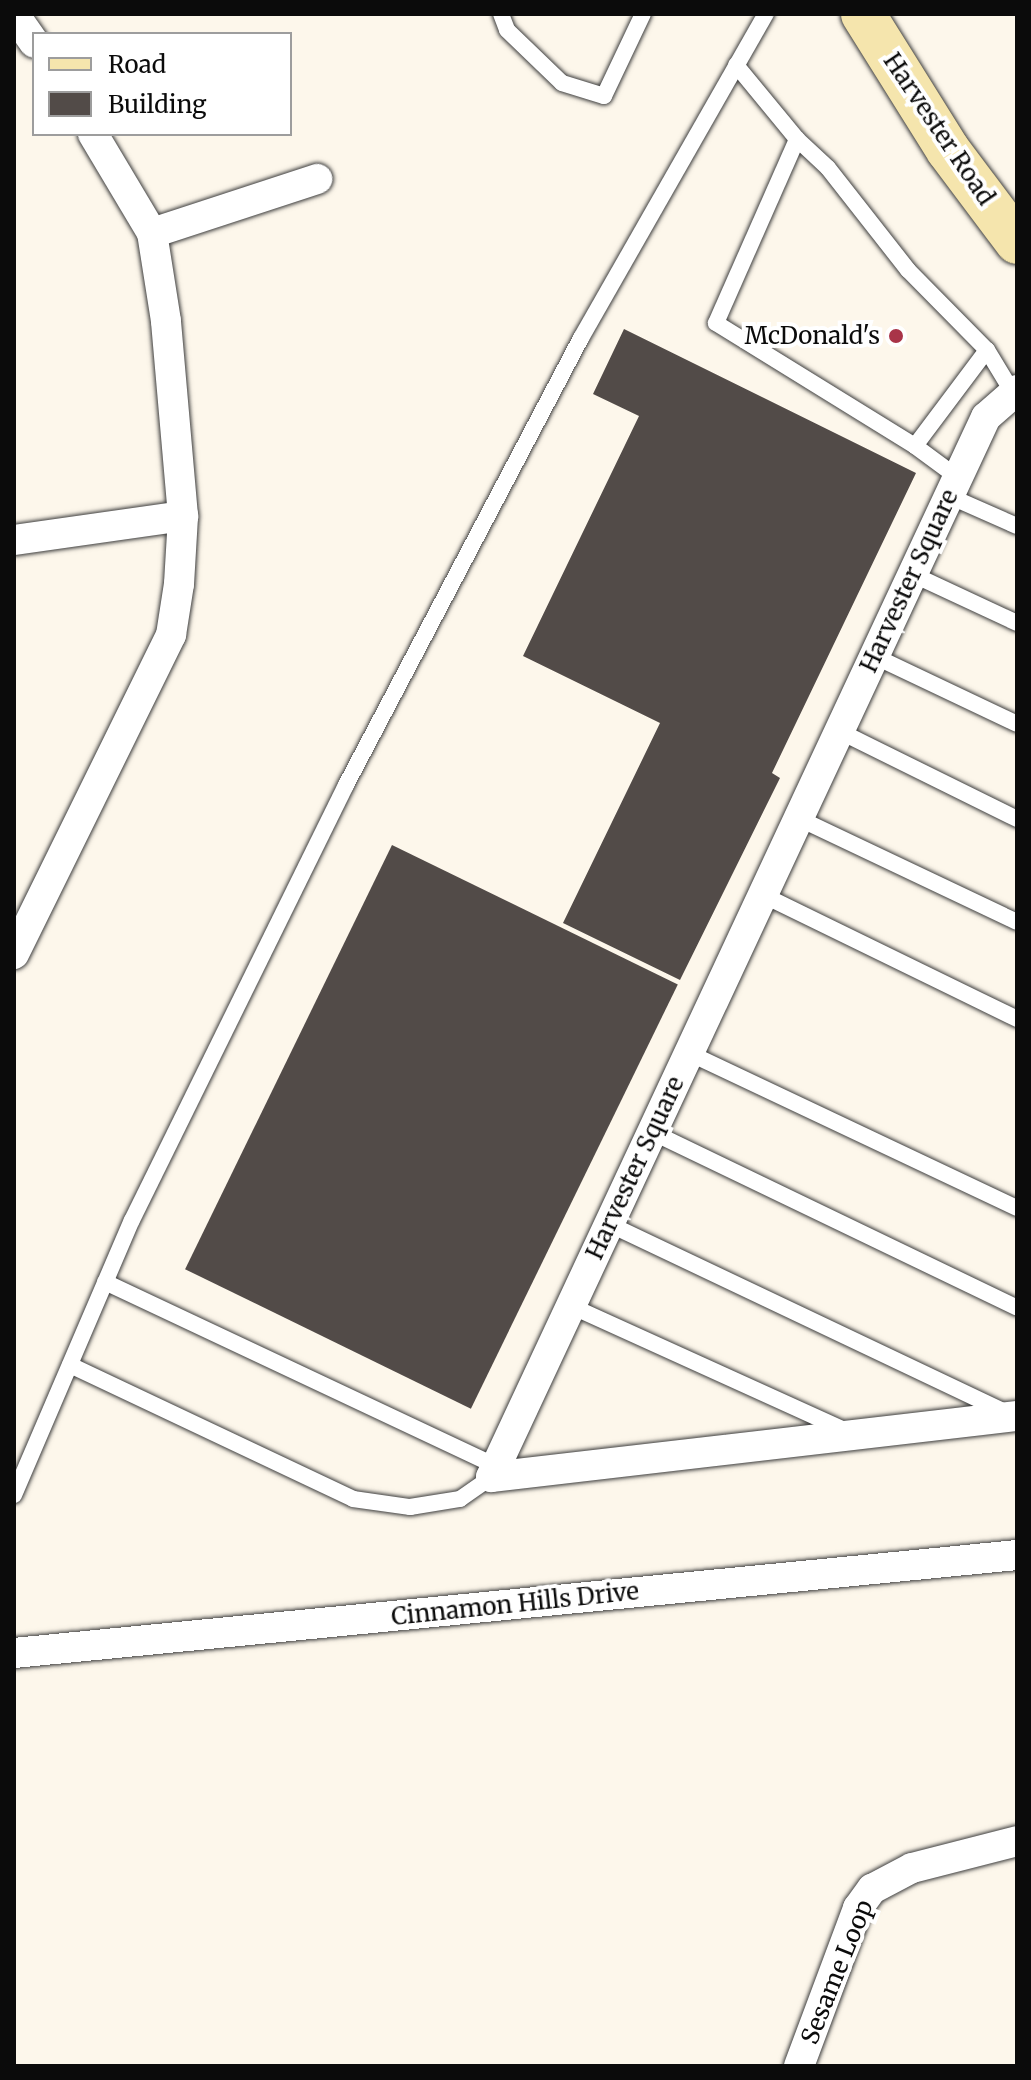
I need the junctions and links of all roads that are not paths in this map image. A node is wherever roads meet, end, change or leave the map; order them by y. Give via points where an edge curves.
1 (14, 14) edge
2 (501, 14) edge
3 (643, 14) edge
4 (766, 14) edge
5 (863, 14) edge
6 (32, 40) edge
7 (736, 65) junction
8 (94, 136) edge
9 (797, 139) junction
10 (317, 179) dead end
11 (152, 233) junction
12 (1017, 242) edge
13 (987, 350) junction
14 (1015, 392) edge
15 (915, 446) junction
16 (953, 486) junction
17 (183, 516) junction
18 (1017, 526) edge
19 (14, 540) edge
20 (912, 574) junction
21 (1017, 623) edge
22 (874, 656) junction
23 (1017, 724) edge
24 (839, 731) junction
25 (798, 818) junction
26 (1017, 819) edge
27 (763, 895) junction
28 (1017, 922) edge
29 (14, 954) edge
30 (1017, 1019) edge
31 (689, 1053) junction
32 (652, 1132) junction
33 (1017, 1208) edge
34 (609, 1224) junction
35 (105, 1282) junction
36 (571, 1306) junction
37 (1017, 1308) edge
38 (70, 1365) junction
39 (1015, 1416) edge
40 (853, 1435) junction
41 (494, 1471) junction
42 (14, 1495) edge
43 (1017, 1555) edge
44 (14, 1653) edge
45 (1017, 1841) edge
46 (799, 2066) edge

1 - 6 street
2 - 3 lane via 507,30 562,83 604,96
4 - 7 lane
5 - 12 main road, Harvester Road via 948,150
7 - 9 lane
7 - 35 lane via 581,338 346,785
8 - 11 street
9 - 13 lane via 828,168 908,270
9 - 15 lane via 716,323
10 - 11 street
11 - 17 street via 166,321
13 - 14 lane
13 - 15 lane
14 - 16 street, Harvester Square via 986,417
15 - 16 lane
16 - 18 lane
16 - 20 street, Harvester Square
17 - 19 street
17 - 29 street via 171,635
20 - 21 lane
20 - 22 street, Harvester Square
22 - 23 lane
22 - 24 street, Harvester Square
24 - 25 street, Harvester Square
24 - 26 lane
25 - 27 street, Harvester Square
25 - 28 lane
27 - 30 lane
27 - 31 street, Harvester Square
31 - 32 street, Harvester Square
31 - 33 lane
32 - 34 street, Harvester Square
32 - 37 lane
34 - 36 street, Harvester Square
34 - 39 lane
35 - 38 lane
35 - 41 lane
36 - 40 lane
36 - 41 street, Harvester Square
38 - 41 lane via 353,1499 410,1507 460,1499
38 - 42 lane
39 - 40 street
40 - 41 street
43 - 44 street, Cinnamon Hills Drive
45 - 46 street, Sesame Loop via 912,1868 872,1889 858,1908

